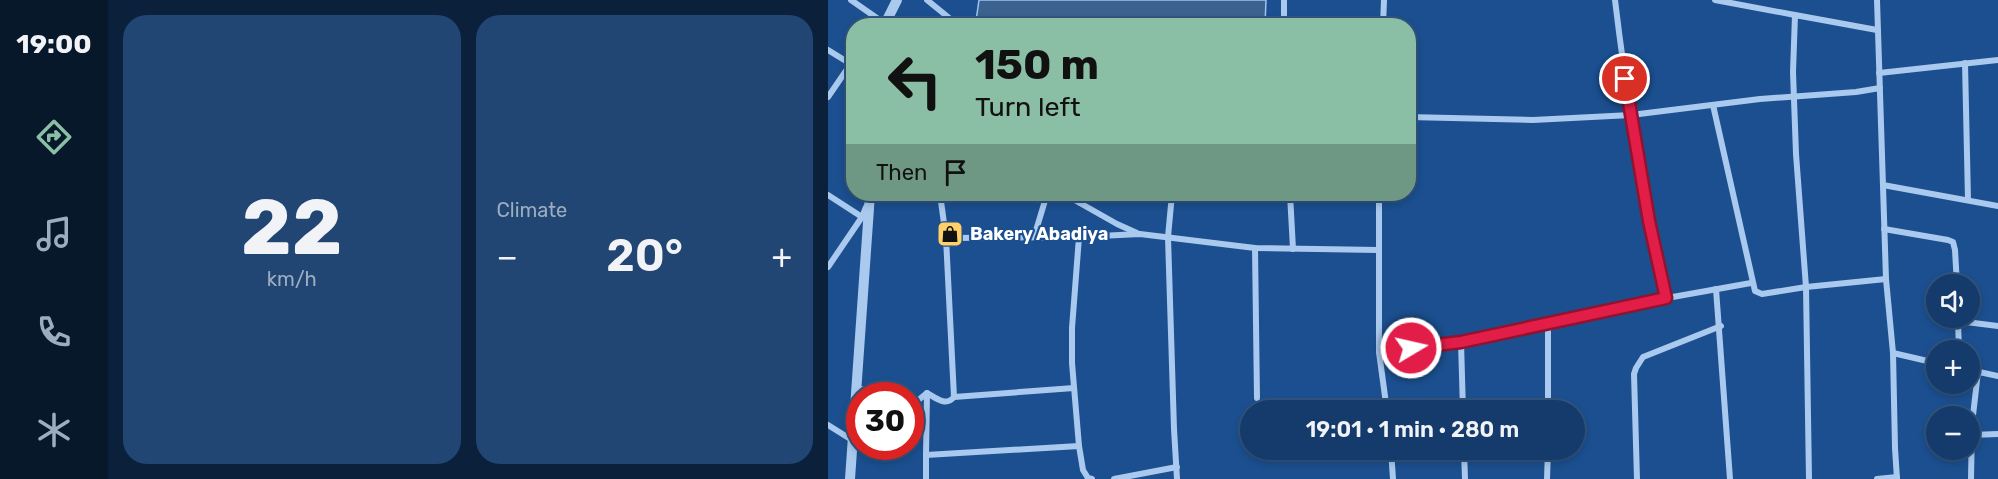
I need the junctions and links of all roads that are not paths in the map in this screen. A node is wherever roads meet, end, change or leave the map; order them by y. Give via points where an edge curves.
1 (851, 0) edge
2 (897, 0) edge
3 (927, 0) edge
4 (1284, 0) edge
5 (1384, 0) edge
6 (1615, 0) edge
7 (1715, 0) edge
8 (1877, 0) edge
9 (1795, 15) junction
10 (874, 18) edge
11 (887, 18) edge
12 (949, 18) edge
13 (1284, 18) edge
14 (1383, 18) edge
15 (1877, 30) junction
16 (828, 50) edge
17 (846, 60) edge
18 (1998, 60) edge
19 (1965, 63) junction
20 (846, 72) edge
21 (1879, 72) junction
22 (1880, 88) junction
23 (1794, 96) junction
24 (828, 97) edge
25 (1713, 105) junction
26 (1631, 115) junction
27 (1416, 117) edge
28 (1883, 185) junction
29 (828, 195) edge
30 (1968, 200) junction
31 (868, 201) edge
32 (870, 201) edge
33 (941, 201) edge
34 (1045, 201) edge
35 (1171, 201) edge
36 (1290, 201) edge
37 (1379, 201) edge
38 (1080, 202) edge
39 (1998, 206) edge
40 (862, 217) junction
41 (1884, 229) junction
42 (1140, 234) junction
43 (1034, 237) junction
44 (1079, 237) junction
45 (1168, 237) junction
46 (946, 238) junction
47 (1255, 248) junction
48 (1293, 249) junction
49 (1378, 250) junction
50 (828, 267) edge
51 (1956, 274) edge
52 (1886, 279) junction
53 (1751, 283) junction
54 (1806, 287) junction
55 (1716, 289) junction
56 (1666, 298) junction
57 (1548, 323) junction
58 (1980, 323) edge
59 (1720, 326) junction
60 (1998, 326) edge
61 (1461, 342) junction
62 (1378, 351) junction
63 (1893, 353) junction
64 (1926, 361) edge
65 (1980, 372) edge
66 (1998, 376) edge
67 (856, 382) edge
68 (1074, 388) junction
69 (927, 393) junction
70 (924, 395) edge
71 (954, 397) junction
72 (1257, 398) dead end
73 (1385, 400) edge
74 (1463, 400) edge
75 (1548, 400) edge
76 (828, 425) edge
77 (1998, 434) edge
78 (1980, 435) edge
79 (846, 437) edge
80 (1079, 446) junction
81 (926, 455) junction
82 (852, 460) edge
83 (1392, 460) edge
84 (1464, 460) edge
85 (1548, 460) edge
86 (1971, 460) edge
87 (1177, 467) junction
88 (1897, 478) edge
89 (850, 479) edge
90 (926, 479) edge
91 (1092, 479) edge
92 (1114, 479) edge
93 (1177, 479) edge
94 (1393, 479) edge
95 (1465, 479) edge
96 (1547, 479) edge
97 (1637, 479) edge
98 (1730, 479) edge
99 (1809, 479) edge
100 (1877, 479) edge
101 (1971, 479) edge

1 - 10 street
2 - 11 street
3 - 12 street
4 - 13 street
5 - 14 street
6 - 26 street
7 - 9 street
8 - 15 street
9 - 15 street
9 - 23 street
15 - 21 street
16 - 17 street
18 - 19 street
19 - 21 street
19 - 30 street
20 - 24 street
21 - 22 street
22 - 23 street
22 - 28 street
23 - 25 street
23 - 54 street
25 - 26 street
25 - 53 street
26 - 27 street via 1533,120
26 - 56 street
28 - 30 street
28 - 41 street
29 - 40 street
30 - 39 street
31 - 40 street
32 - 67 street
33 - 46 street
34 - 43 street
35 - 45 street
36 - 48 street
37 - 49 street
38 - 42 street
40 - 50 street
41 - 51 street via 1953,242
41 - 52 street
42 - 44 street
42 - 45 street
43 - 44 street
43 - 46 street
44 - 68 street via 1072,328
45 - 47 street
45 - 87 street
46 - 71 street
47 - 48 street
47 - 72 street
48 - 49 street
49 - 62 street
52 - 54 street
52 - 63 street
53 - 54 street via 1762,294
53 - 55 street
54 - 99 street
55 - 56 street
55 - 59 street
56 - 57 street
57 - 61 street
57 - 75 street
58 - 60 street
59 - 97 street via 1643,357 1636,368
59 - 98 street
61 - 62 street
61 - 74 street
62 - 73 street
63 - 64 street
63 - 88 street
65 - 66 street
68 - 71 street
68 - 80 street
69 - 70 street
69 - 71 street via 944,403
69 - 81 street
76 - 79 street
77 - 78 street
80 - 81 street
80 - 91 street via 1083,470
81 - 90 street
82 - 89 street
83 - 94 street
84 - 95 street
85 - 96 street
86 - 101 street
87 - 92 street
87 - 93 street
88 - 100 street

